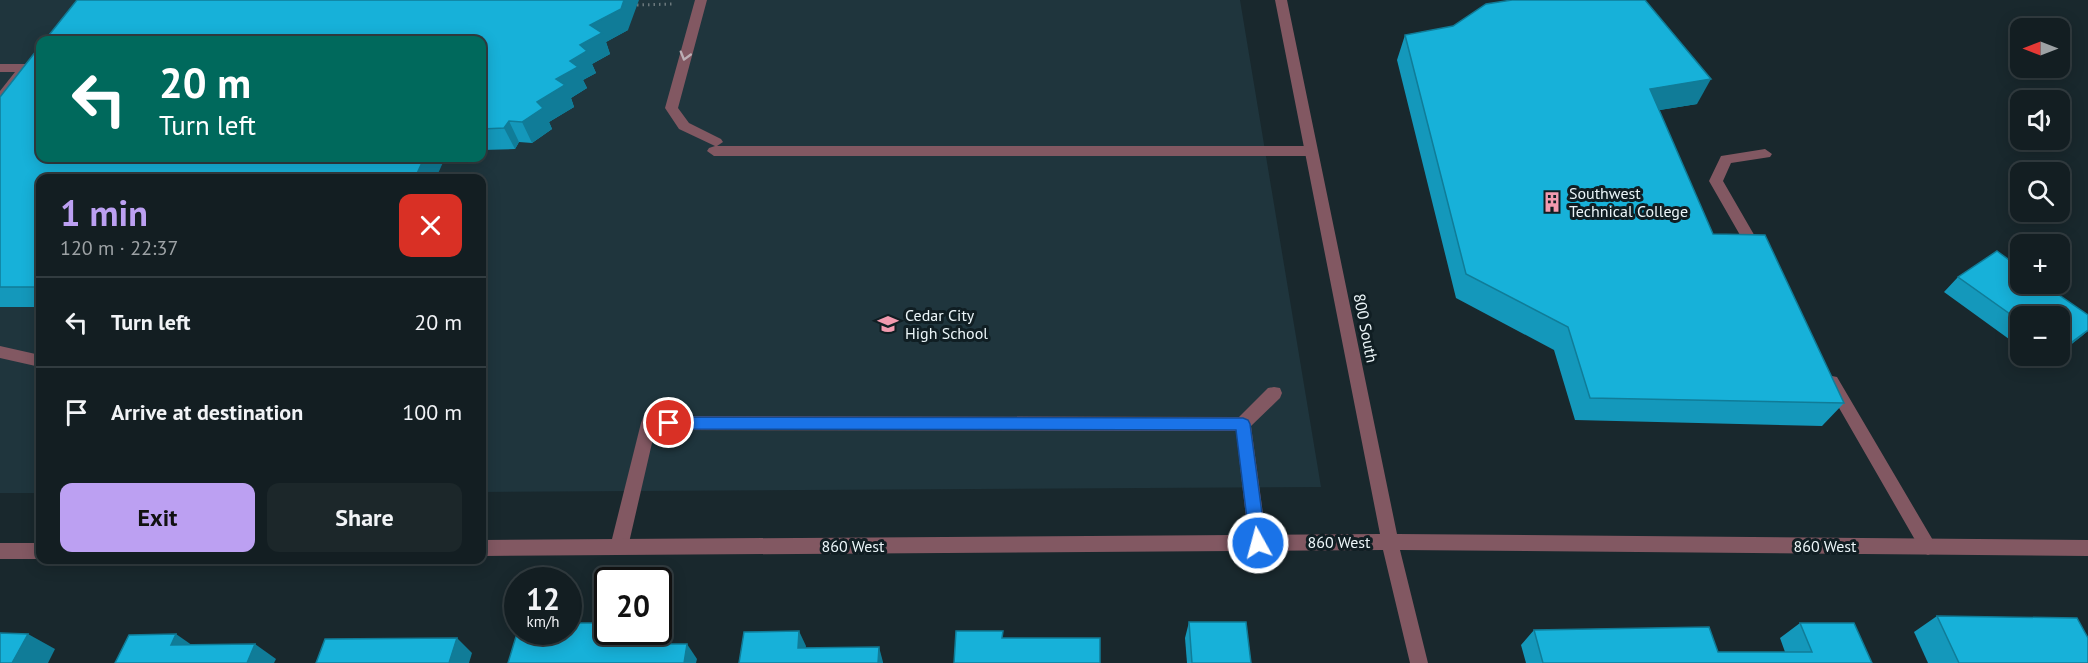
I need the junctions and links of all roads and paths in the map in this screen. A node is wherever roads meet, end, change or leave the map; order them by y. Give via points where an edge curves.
1 (701, 0) edge
2 (1281, 0) edge
3 (637, 4) dead end
4 (673, 4) dead end
5 (0, 68) edge
6 (0, 100) edge
7 (1311, 151) junction
8 (1766, 154) dead end
9 (1763, 262) edge
10 (0, 352) edge
11 (36, 360) edge
12 (1822, 364) edge
13 (1274, 393) dead end
14 (1243, 424) junction
15 (1390, 542) junction
16 (1258, 543) junction
17 (619, 547) junction
18 (1928, 547) junction
19 (486, 548) edge
20 (2088, 548) edge
21 (0, 551) edge
22 (36, 551) edge
23 (1419, 663) edge

1 -> 7 street via 671,108 684,126 715,147
2 - 7 street, 800 South
3 - 4 path
5 - 6 street via 25,68
7 - 15 street, 800 South
8 - 9 street via 1726,159 1716,181
10 - 11 street
12 - 18 street
13 - 14 street
14 - 16 street
14 - 17 street via 649,423
15 - 16 street, 860 West
15 - 18 street, 860 West
15 - 23 street, 800 South
16 - 17 street, 860 West
17 - 19 street, 860 West
18 - 20 street, 860 West
21 - 22 street

